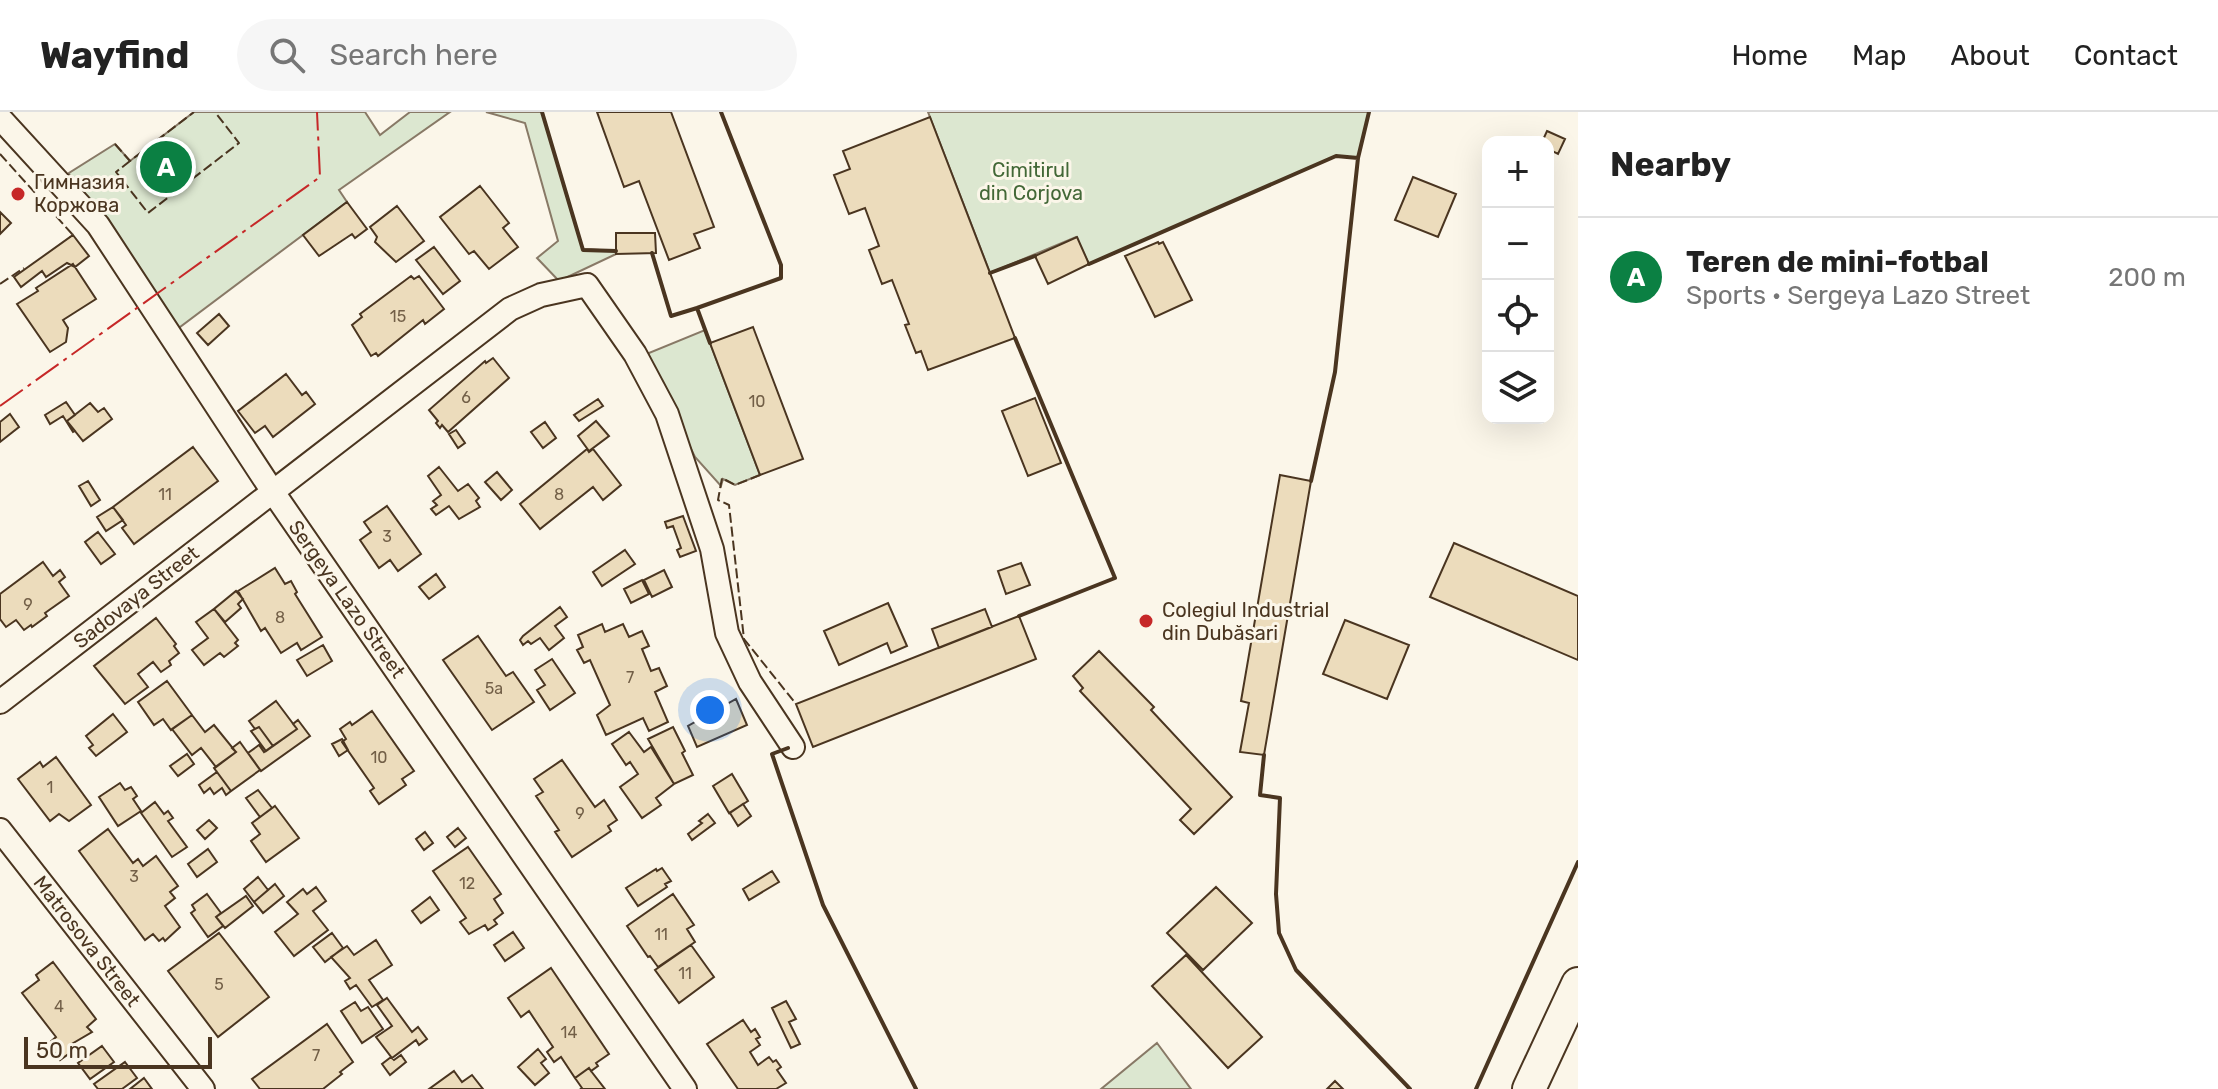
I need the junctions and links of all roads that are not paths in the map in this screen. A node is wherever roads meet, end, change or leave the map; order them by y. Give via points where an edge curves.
1 (0, 118) edge
2 (273, 492) junction
3 (0, 702) edge
4 (793, 747) dead end
5 (0, 830) edge
6 (1578, 984) edge
7 (677, 1086) edge
8 (203, 1089) edge
9 (1529, 1089) edge

1 - 2 street, Sergeya Lazo Street via 98,225
2 - 3 street, Sadovaya Street
2 - 4 street, Sadovaya Street via 510,309 541,295 587,285 635,354 667,414 712,549 727,633 750,682
2 - 7 street, Sergeya Lazo Street
5 - 8 street, Matrosova Street
6 - 9 street

